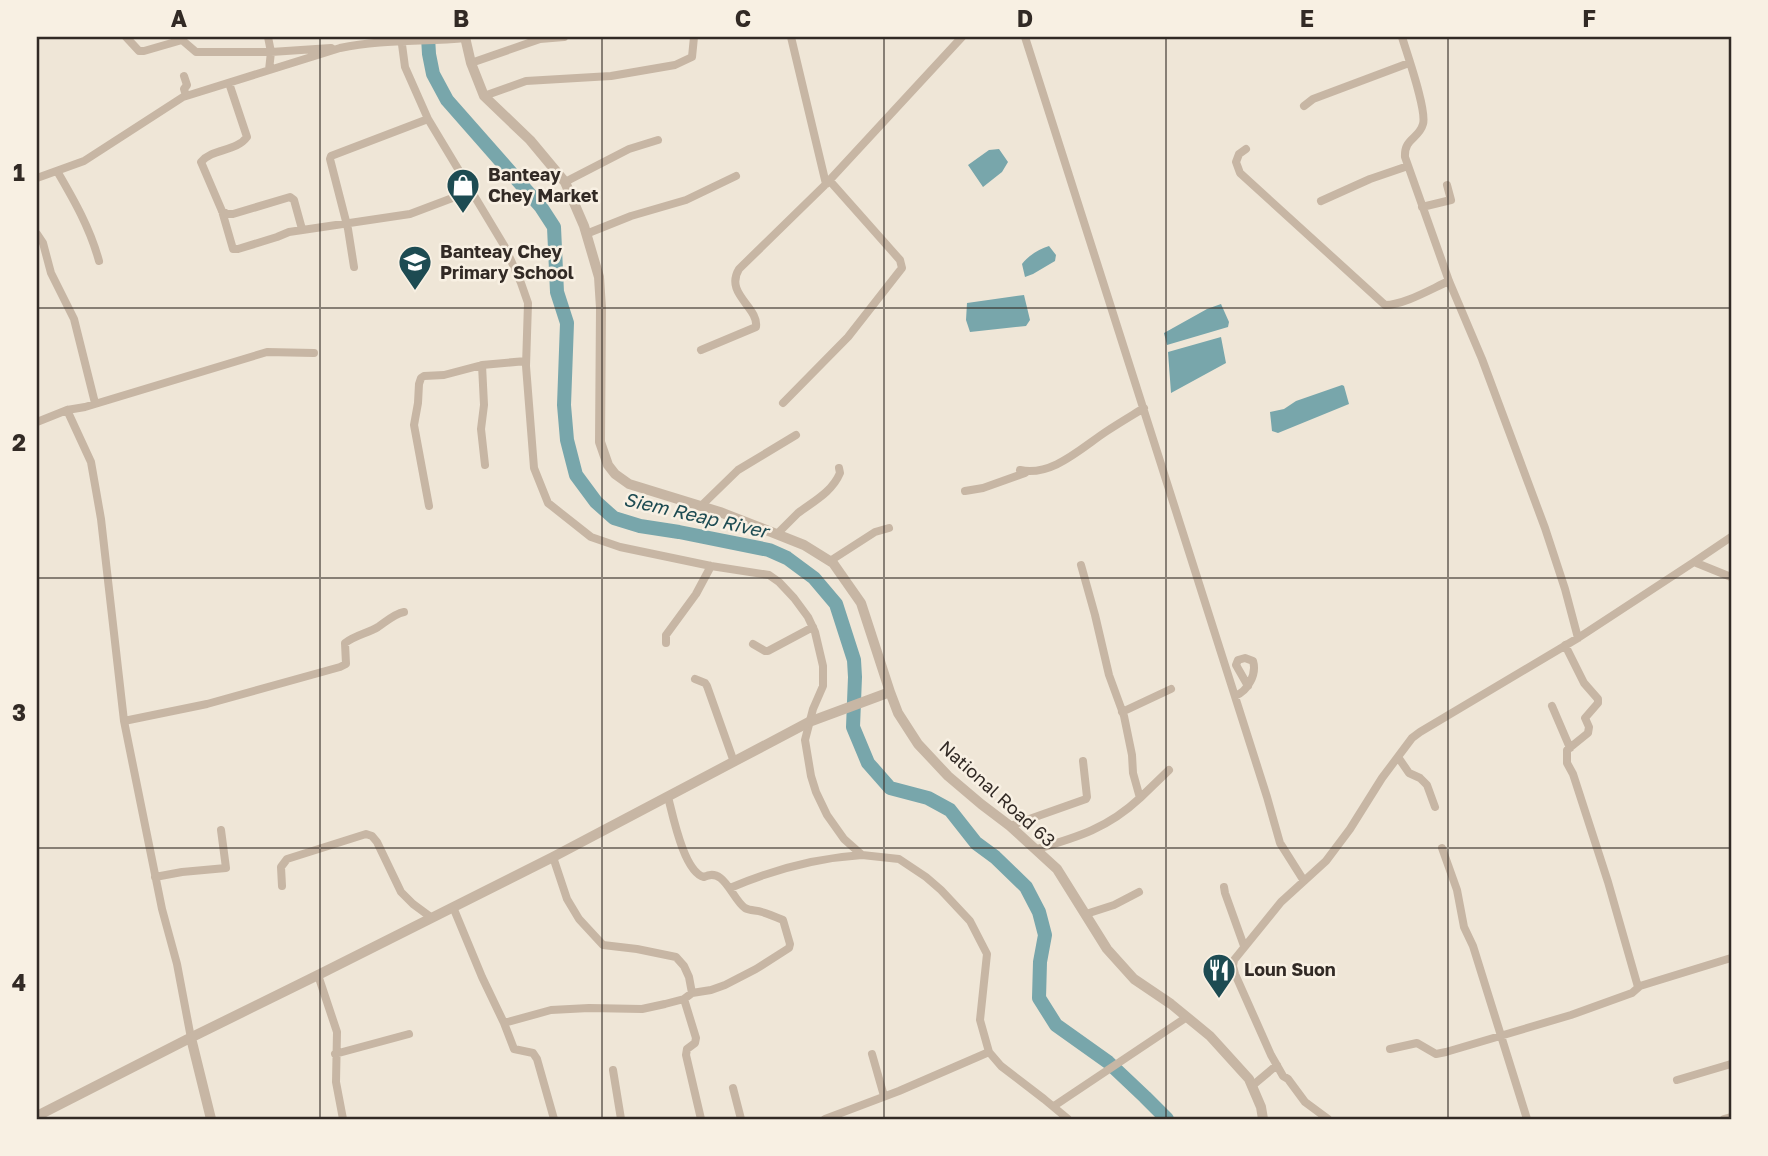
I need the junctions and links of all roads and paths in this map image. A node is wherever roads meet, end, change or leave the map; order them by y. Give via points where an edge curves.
1 (126, 37) edge
2 (268, 37) edge
3 (466, 37) edge
4 (564, 37) edge
5 (694, 37) edge
6 (791, 37) edge
7 (962, 37) edge
8 (1025, 37) edge
9 (1402, 37) edge
10 (401, 39) edge
11 (341, 48) junction
12 (271, 52) junction
13 (471, 63) junction
14 (1409, 63) junction
15 (269, 70) junction
16 (184, 76) dead end
17 (229, 83) junction
18 (186, 96) junction
19 (484, 96) junction
20 (1304, 106) dead end
21 (428, 119) junction
22 (658, 140) dead end
23 (1246, 149) dead end
24 (1408, 166) junction
25 (57, 171) junction
26 (736, 176) dead end
27 (37, 178) edge
28 (565, 182) junction
29 (827, 182) junction
30 (1447, 185) dead end
31 (471, 191) junction
32 (1321, 201) dead end
33 (1422, 207) junction
34 (222, 211) junction
35 (346, 222) junction
36 (302, 229) junction
37 (37, 234) edge
38 (586, 234) junction
39 (99, 261) dead end
40 (354, 267) dead end
41 (1449, 281) junction
42 (701, 350) dead end
43 (314, 353) dead end
44 (526, 361) junction
45 (482, 365) junction
46 (95, 403) junction
47 (783, 403) dead end
48 (1144, 408) junction
49 (71, 411) junction
50 (37, 422) edge
51 (796, 435) dead end
52 (485, 465) dead end
53 (839, 468) dead end
54 (965, 491) dead end
55 (429, 506) dead end
56 (701, 506) junction
57 (889, 528) dead end
58 (777, 534) junction
59 (1731, 537) edge
60 (830, 561) junction
61 (1694, 562) junction
62 (1081, 565) dead end
63 (711, 566) junction
64 (1731, 577) edge
65 (404, 612) dead end
66 (813, 628) junction
67 (1578, 638) junction
68 (666, 643) dead end
69 (753, 644) dead end
70 (1565, 645) junction
71 (695, 679) dead end
72 (1248, 686) dead end
73 (1171, 689) dead end
74 (890, 692) junction
75 (1235, 696) junction
76 (1552, 706) dead end
77 (1122, 712) junction
78 (813, 720) junction
79 (124, 721) junction
80 (1570, 748) junction
81 (1398, 757) junction
82 (1083, 761) dead end
83 (734, 762) junction
84 (1168, 770) dead end
85 (668, 797) junction
86 (1139, 798) junction
87 (1435, 807) dead end
88 (1010, 825) junction
89 (221, 831) dead end
90 (1442, 848) dead end
91 (1037, 849) junction
92 (862, 855) junction
93 (553, 857) junction
94 (155, 877) junction
95 (1304, 881) junction
96 (282, 886) dead end
97 (1224, 887) dead end
98 (730, 888) junction
99 (1139, 892) dead end
100 (453, 908) junction
101 (1086, 915) junction
102 (432, 918) junction
103 (1244, 946) junction
104 (1731, 958) edge
105 (318, 975) junction
106 (1638, 987) junction
107 (692, 993) junction
108 (684, 999) junction
109 (1187, 1017) junction
110 (504, 1023) junction
111 (409, 1034) dead end
112 (1500, 1037) junction
113 (188, 1039) junction
114 (1390, 1049) dead end
115 (989, 1052) junction
116 (335, 1054) junction
117 (872, 1054) dead end
118 (1731, 1064) edge
119 (1277, 1065) junction
120 (612, 1070) dead end
121 (1677, 1080) dead end
122 (1252, 1086) junction
123 (733, 1088) dead end
124 (884, 1096) junction
125 (1054, 1106) junction
126 (37, 1116) edge
127 (1731, 1117) edge
128 (212, 1119) edge
129 (343, 1119) edge
130 (554, 1119) edge
131 (621, 1119) edge
132 (701, 1119) edge
133 (741, 1119) edge
134 (825, 1119) edge
135 (1068, 1119) edge
136 (1263, 1119) edge
137 (1328, 1119) edge
138 (1527, 1119) edge
139 (1724, 1119) edge

1 - 12 street via 139,51 182,40 196,52
2 - 12 street
3 - 10 street
3 - 13 street, National Road 63
4 - 13 street via 540,39
5 - 19 street via 692,57 675,65 606,77 526,81
6 - 29 street
7 - 29 street
8 - 48 street
9 - 14 street
10 - 11 street
10 - 21 street via 405,67
11 - 12 street
11 - 15 street
12 - 15 street
13 - 19 street, National Road 63
14 - 20 street
14 - 24 street via 1424,121 1404,149
15 - 17 street
16 - 18 street
17 - 18 street
17 - 34 street via 246,139 201,162
18 - 25 street via 84,161
19 - 28 street, National Road 63
21 - 31 street
21 - 35 street via 331,156
22 - 28 street via 629,149
23 - 41 street via 1236,162 1240,173 1385,305
24 - 32 street
24 - 33 street
25 - 27 street
25 - 39 street via 85,221
26 - 38 street via 686,200
28 - 38 street, National Road 63
29 - 42 street via 735,276 756,327
29 - 47 street via 900,260 902,268 848,337
30 - 33 street via 1451,200
31 - 35 street via 410,214
31 - 44 street via 505,247 528,303
33 - 41 street
34 - 36 street via 233,214 290,197
34 - 36 street via 233,249
35 - 36 street
35 - 40 street
37 - 46 street via 74,319
38 - 56 street, National Road 63 via 599,277 600,442 605,460 629,484
41 - 67 street via 1545,528
43 - 46 street via 267,352
44 - 45 street
44 - 63 street via 534,468 548,503 591,537
45 - 52 street
45 - 55 street via 421,378 414,425
46 - 49 street
48 - 54 street via 1059,463
48 - 75 street
49 - 50 street
49 - 79 street via 91,462 101,519
51 - 56 street via 738,470
53 - 58 street via 832,487
56 - 58 street, National Road 63
57 - 60 street via 865,537
58 - 60 street, National Road 63
59 - 61 street
60 - 74 street, National Road 63 via 861,603
61 - 64 street
61 - 67 street
62 - 77 street
63 - 66 street via 769,575 788,590
63 - 68 street via 666,635
65 - 79 street via 348,640 344,666 207,704
66 - 69 street via 768,651
66 - 78 street via 823,666 823,687
67 - 70 street
70 - 80 street via 1586,687 1598,699 1585,718 1588,733
70 - 81 street via 1420,732
71 - 83 street via 707,686
72 - 75 street
73 - 77 street
74 - 78 street
74 - 88 street, National Road 63 via 918,744 948,776
75 - 95 street via 1280,843
76 - 80 street
77 - 86 street
78 - 83 street
78 - 92 street via 805,740 816,792 827,815
79 - 94 street
80 - 106 street via 1567,763
81 - 87 street via 1409,773 1427,785
81 - 95 street via 1342,840
82 - 88 street via 1086,800
83 - 85 street
84 - 86 street
85 - 93 street
85 - 98 street via 692,867 704,877 716,874
86 - 91 street via 1104,825
88 - 91 street, National Road 63
89 - 94 street via 226,868
90 - 112 street
91 - 101 street, National Road 63 via 1057,869
92 - 98 street via 785,868
92 - 115 street via 899,859 941,890 970,921 987,954 980,1020
93 - 100 street
93 - 107 street via 567,899 603,944 676,957 684,965
94 - 113 street via 177,964
95 - 103 street
96 - 102 street via 281,867 288,859 366,834 377,842 401,892
97 - 103 street
98 - 107 street via 742,906 783,920 790,944 756,969 711,990
99 - 101 street
100 - 102 street
100 - 110 street
101 - 109 street, National Road 63 via 1107,949 1134,979
102 - 105 street
103 - 119 street via 1234,960 1235,974
104 - 106 street
105 - 113 street
105 - 116 street via 337,1032
106 - 112 street via 1571,1015
107 - 108 street
108 - 110 street via 642,1009 551,1010
108 - 132 street via 696,1038 686,1055
109 - 122 street, National Road 63 via 1210,1036
109 - 125 street
110 - 130 street via 513,1049 533,1053 537,1059
111 - 116 street
112 - 114 street via 1436,1054 1417,1043
112 - 138 street
113 - 126 street
113 - 128 street
115 - 124 street
115 - 125 street via 1000,1066
116 - 129 street
117 - 124 street
118 - 121 street
119 - 122 street
119 - 137 street via 1305,1102
120 - 131 street
122 - 136 street, National Road 63
123 - 133 street
124 - 134 street
125 - 135 street
127 - 139 street

